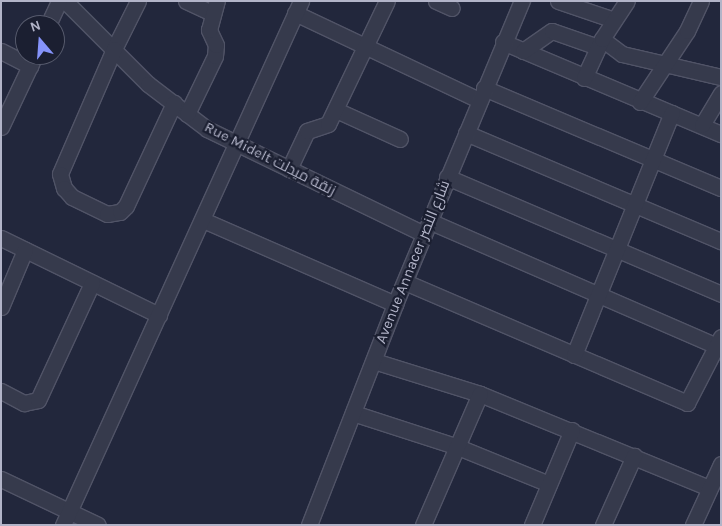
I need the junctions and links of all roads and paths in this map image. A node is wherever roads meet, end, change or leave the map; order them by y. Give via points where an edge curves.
1 (59, 1) edge
2 (65, 1) edge
3 (138, 1) edge
4 (186, 1) edge
5 (387, 1) edge
6 (436, 1) edge
7 (522, 1) edge
8 (558, 1) edge
9 (627, 1) edge
10 (701, 1) edge
11 (297, 5) edge
12 (215, 7) edge
13 (452, 8) dead end
14 (53, 15) edge
15 (614, 20) junction
16 (503, 42) junction
17 (600, 43) junction
18 (366, 45) junction
19 (114, 49) junction
20 (1, 51) edge
21 (523, 51) junction
22 (15, 55) edge
23 (664, 63) junction
24 (30, 65) edge
25 (721, 77) edge
26 (584, 78) junction
27 (482, 94) junction
28 (721, 94) edge
29 (640, 102) junction
30 (174, 103) junction
31 (336, 110) junction
32 (672, 113) junction
33 (187, 114) junction
34 (702, 125) junction
35 (1, 127) edge
36 (466, 133) junction
37 (721, 134) edge
38 (400, 139) dead end
39 (238, 145) junction
40 (653, 159) junction
41 (289, 170) junction
42 (447, 177) junction
43 (721, 188) edge
44 (635, 204) junction
45 (203, 220) junction
46 (427, 227) junction
47 (1, 238) edge
48 (721, 241) edge
49 (25, 250) junction
50 (616, 252) junction
51 (92, 282) junction
52 (405, 282) junction
53 (721, 294) edge
54 (599, 297) junction
55 (396, 304) junction
56 (1, 307) edge
57 (159, 315) junction
58 (719, 341) edge
59 (574, 355) junction
60 (374, 361) junction
61 (1, 391) edge
62 (480, 394) junction
63 (353, 413) junction
64 (572, 430) junction
65 (458, 447) junction
66 (634, 456) junction
67 (720, 466) edge
68 (1, 479) edge
69 (549, 484) junction
70 (709, 488) junction
71 (66, 518) edge
72 (98, 525) edge
73 (309, 525) edge
74 (423, 525) edge
75 (532, 525) edge
76 (603, 525) edge
77 (693, 525) edge

1 - 14 street
2 - 19 street, Rue Midelt زنقة ميدلت
3 - 19 street
4 - 12 street
5 - 18 street
6 - 13 street
7 - 16 street, Avenue Annacer شارع النصر
8 - 15 street
9 - 15 street
10 - 23 street via 687,31
11 - 18 street
11 - 39 street
12 - 33 street via 209,35 216,45 215,56
15 - 17 street
16 - 21 street
16 - 27 street, Avenue Annacer شارع النصر
17 - 21 street via 552,31
17 - 23 street via 622,54
17 - 26 street
18 - 27 street
18 - 31 street
19 - 30 street, Rue Midelt زنقة ميدلت via 148,84
19 - 30 street via 60,174 64,188 72,197 107,214 120,212 126,206
20 - 22 street
21 - 26 street
23 - 25 street
23 - 29 street
24 - 35 street
26 - 29 street
27 - 36 street, Avenue Annacer شارع النصر
27 - 40 street
28 - 34 street
29 - 32 street
30 - 33 street, Rue Midelt زنقة ميدلت
31 - 38 street
31 - 41 street via 324,128 312,128 304,134
32 - 34 street
32 - 40 street
33 - 39 street, Rue Midelt زنقة ميدلت
34 - 37 street
36 - 42 street, Avenue Annacer شارع النصر
36 - 44 street
39 - 41 street, Rue Midelt زنقة ميدلت
39 - 45 street
40 - 43 street
40 - 44 street
41 - 46 street, Rue Midelt زنقة ميدلت
42 - 46 street, Avenue Annacer شارع النصر
42 - 50 street
44 - 48 street
44 - 50 street
45 - 55 street
45 - 57 street
46 - 52 street, Avenue Annacer شارع النصر
46 - 54 street, Rue Midelt زنقة ميدلت
47 - 49 street
49 - 51 street
49 - 56 street
50 - 53 street
50 - 54 street
51 - 57 street
51 - 61 street via 38,400 24,403
52 - 55 street, Avenue Annacer شارع النصر
52 - 59 street
54 - 58 street, Rue Midelt زنقة ميدلت
54 - 59 street
55 - 60 street, Avenue Annacer شارع النصر
57 - 71 street
58 - 59 street via 687,403
60 - 62 street
60 - 63 street, Avenue Annacer شارع النصر
62 - 64 street
62 - 65 street
63 - 65 street
63 - 73 street, Avenue Annacer شارع النصر
64 - 66 street
64 - 69 street
65 - 69 street
65 - 74 street
66 - 70 street
66 - 76 street
67 - 70 street
68 - 71 street
69 - 75 street
70 - 77 street
71 - 72 street

